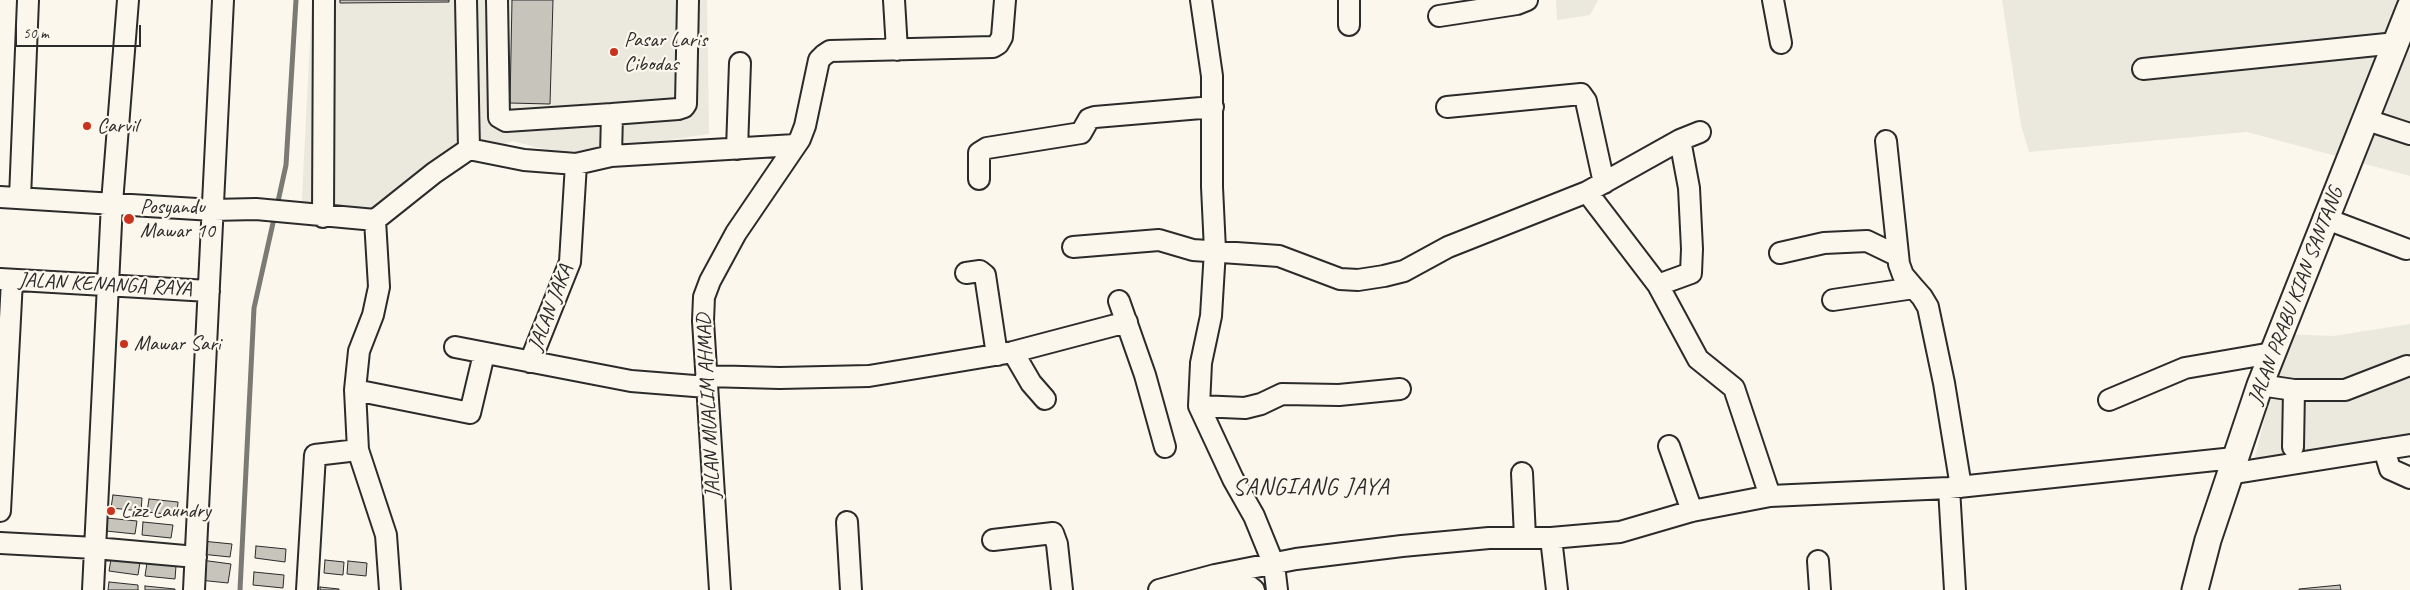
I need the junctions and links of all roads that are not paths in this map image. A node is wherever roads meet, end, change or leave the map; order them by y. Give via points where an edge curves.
1 (28, 0) edge
2 (128, 0) edge
3 (223, 0) edge
4 (324, 0) edge
5 (466, 0) edge
6 (497, 0) edge
7 (688, 0) edge
8 (894, 0) edge
9 (1005, 0) edge
10 (1201, 0) edge
11 (1349, 0) edge
12 (1527, 0) edge
13 (1773, 0) edge
14 (2410, 7) edge
15 (1439, 16) dead end
16 (1349, 25) dead end
17 (1781, 43) dead end
18 (2396, 43) junction
19 (898, 50) junction
20 (740, 63) dead end
21 (2143, 69) dead end
22 (1447, 107) dead end
23 (1213, 108) junction
24 (612, 114) junction
25 (2367, 120) junction
26 (1700, 132) dead end
27 (2410, 134) edge
28 (1680, 140) junction
29 (1886, 141) dead end
30 (795, 145) junction
31 (469, 149) junction
32 (737, 149) junction
33 (611, 156) junction
34 (576, 164) junction
35 (979, 179) dead end
36 (1595, 188) junction
37 (10, 198) edge
38 (112, 203) junction
39 (213, 210) junction
40 (323, 216) junction
41 (2324, 218) junction
42 (375, 220) junction
43 (1073, 247) dead end
44 (2406, 248) dead end
45 (1215, 250) junction
46 (1780, 253) dead end
47 (1898, 256) junction
48 (966, 273) dead end
49 (6, 280) edge
50 (108, 285) junction
51 (1658, 285) junction
52 (1914, 288) junction
53 (209, 292) junction
54 (1833, 300) dead end
55 (1119, 301) dead end
56 (1127, 322) junction
57 (455, 347) dead end
58 (2272, 353) junction
59 (484, 354) junction
60 (1005, 354) junction
61 (530, 362) junction
62 (2407, 366) dead end
63 (707, 381) junction
64 (2260, 385) junction
65 (1400, 389) dead end
66 (354, 390) junction
67 (2294, 390) junction
68 (1045, 399) dead end
69 (2109, 400) dead end
70 (1199, 406) junction
71 (2410, 445) edge
72 (1669, 446) dead end
73 (1165, 447) dead end
74 (2293, 447) dead end
75 (2384, 449) junction
76 (358, 450) junction
77 (2232, 466) junction
78 (1522, 473) dead end
79 (2410, 478) edge
80 (1955, 488) junction
81 (1770, 496) junction
82 (0, 511) edge
83 (1692, 511) junction
84 (847, 522) dead end
85 (1525, 537) junction
86 (1551, 538) junction
87 (993, 540) dead end
88 (0, 543) edge
89 (95, 548) junction
90 (196, 557) junction
91 (1818, 561) dead end
92 (1274, 565) junction
93 (93, 590) edge
94 (194, 590) edge
95 (308, 590) edge
96 (390, 590) edge
97 (720, 590) edge
98 (851, 590) edge
99 (1062, 590) edge
100 (1159, 590) edge
101 (1207, 590) edge
102 (1254, 590) edge
103 (1277, 590) edge
104 (1557, 590) edge
105 (1820, 590) edge
106 (1955, 590) edge
107 (2195, 590) edge

1 - 37 street
2 - 38 street
3 - 39 street
4 - 40 street
5 - 31 street
6 - 24 street via 499,117 506,121
7 - 24 street via 684,108
8 - 19 street
9 - 19 street, JALAN MUALIM AHMAD via 1002,37 992,47
10 - 23 street via 1212,76
11 - 16 street
12 - 15 street
13 - 17 street
14 - 18 main road, JALAN PRABU KIAN SANTANG
18 - 21 street
18 - 25 main road, JALAN PRABU KIAN SANTANG
19 - 30 street, JALAN MUALIM AHMAD via 830,51 824,55 819,60 805,126
20 - 32 street
22 - 36 street via 1581,94 1586,101
23 - 35 street via 1092,118 1081,133 984,150 978,157
23 - 45 street
24 - 33 street
25 - 27 street
25 - 41 main road, JALAN PRABU KIAN SANTANG
26 - 28 street
28 - 36 street
28 - 51 street via 1689,188 1691,273
29 - 47 street
30 - 32 street
30 - 63 street, JALAN MUALIM AHMAD via 736,233 704,296
31 - 34 street via 524,160
31 - 42 street
32 - 33 street
33 - 34 street
34 - 61 street, JALAN JAKA via 570,262
36 - 45 street via 1448,248 1404,271 1384,276 1340,279 1279,256
36 - 51 street
37 - 38 street
38 - 39 street
38 - 50 street
39 - 40 street
39 - 53 street
40 - 42 street
41 - 44 street
41 - 58 main road, JALAN PRABU KIAN SANTANG
42 - 66 street via 379,287 359,351
43 - 45 street via 1158,240 1185,248
45 - 70 street via 1211,316 1201,363
46 - 47 street via 1824,243 1867,241
47 - 52 street via 1900,269
48 - 60 street via 985,275
49 - 50 street, JALAN KENANGA RAYA
49 - 82 street
50 - 53 street, JALAN KENANGA RAYA
50 - 89 street
51 - 81 street via 1698,358 1734,388
52 - 54 street
52 - 80 street via 1928,307 1944,383
53 - 90 street
55 - 56 street
56 - 60 street
56 - 73 street
57 - 59 street
58 - 64 main road, JALAN PRABU KIAN SANTANG
58 - 69 street via 2185,368
59 - 61 street
59 - 66 street via 470,413
60 - 63 street via 869,376
60 - 68 street
61 - 63 street via 631,381
62 - 67 street via 2345,390
63 - 97 street, JALAN MUALIM AHMAD
64 - 67 street
64 - 77 main road, JALAN PRABU KIAN SANTANG
65 - 70 street via 1340,395 1282,394 1245,408
66 - 76 street
67 - 74 street
70 - 92 street via 1254,516
71 - 75 street
72 - 83 street
75 - 77 street
75 - 79 street via 2390,469
76 - 95 street via 315,455
76 - 96 street via 386,535
77 - 80 street
77 - 107 main road, JALAN PRABU KIAN SANTANG
78 - 85 street
80 - 81 street
80 - 106 street
81 - 83 street
83 - 86 street via 1620,532
84 - 98 street
85 - 86 street
85 - 92 street via 1418,544
86 - 104 street
87 - 99 street via 1053,533
88 - 89 street
89 - 90 street
89 - 93 street
90 - 94 street
91 - 105 street
92 - 100 street via 1215,575
92 - 103 street
101 - 102 street via 1249,586

